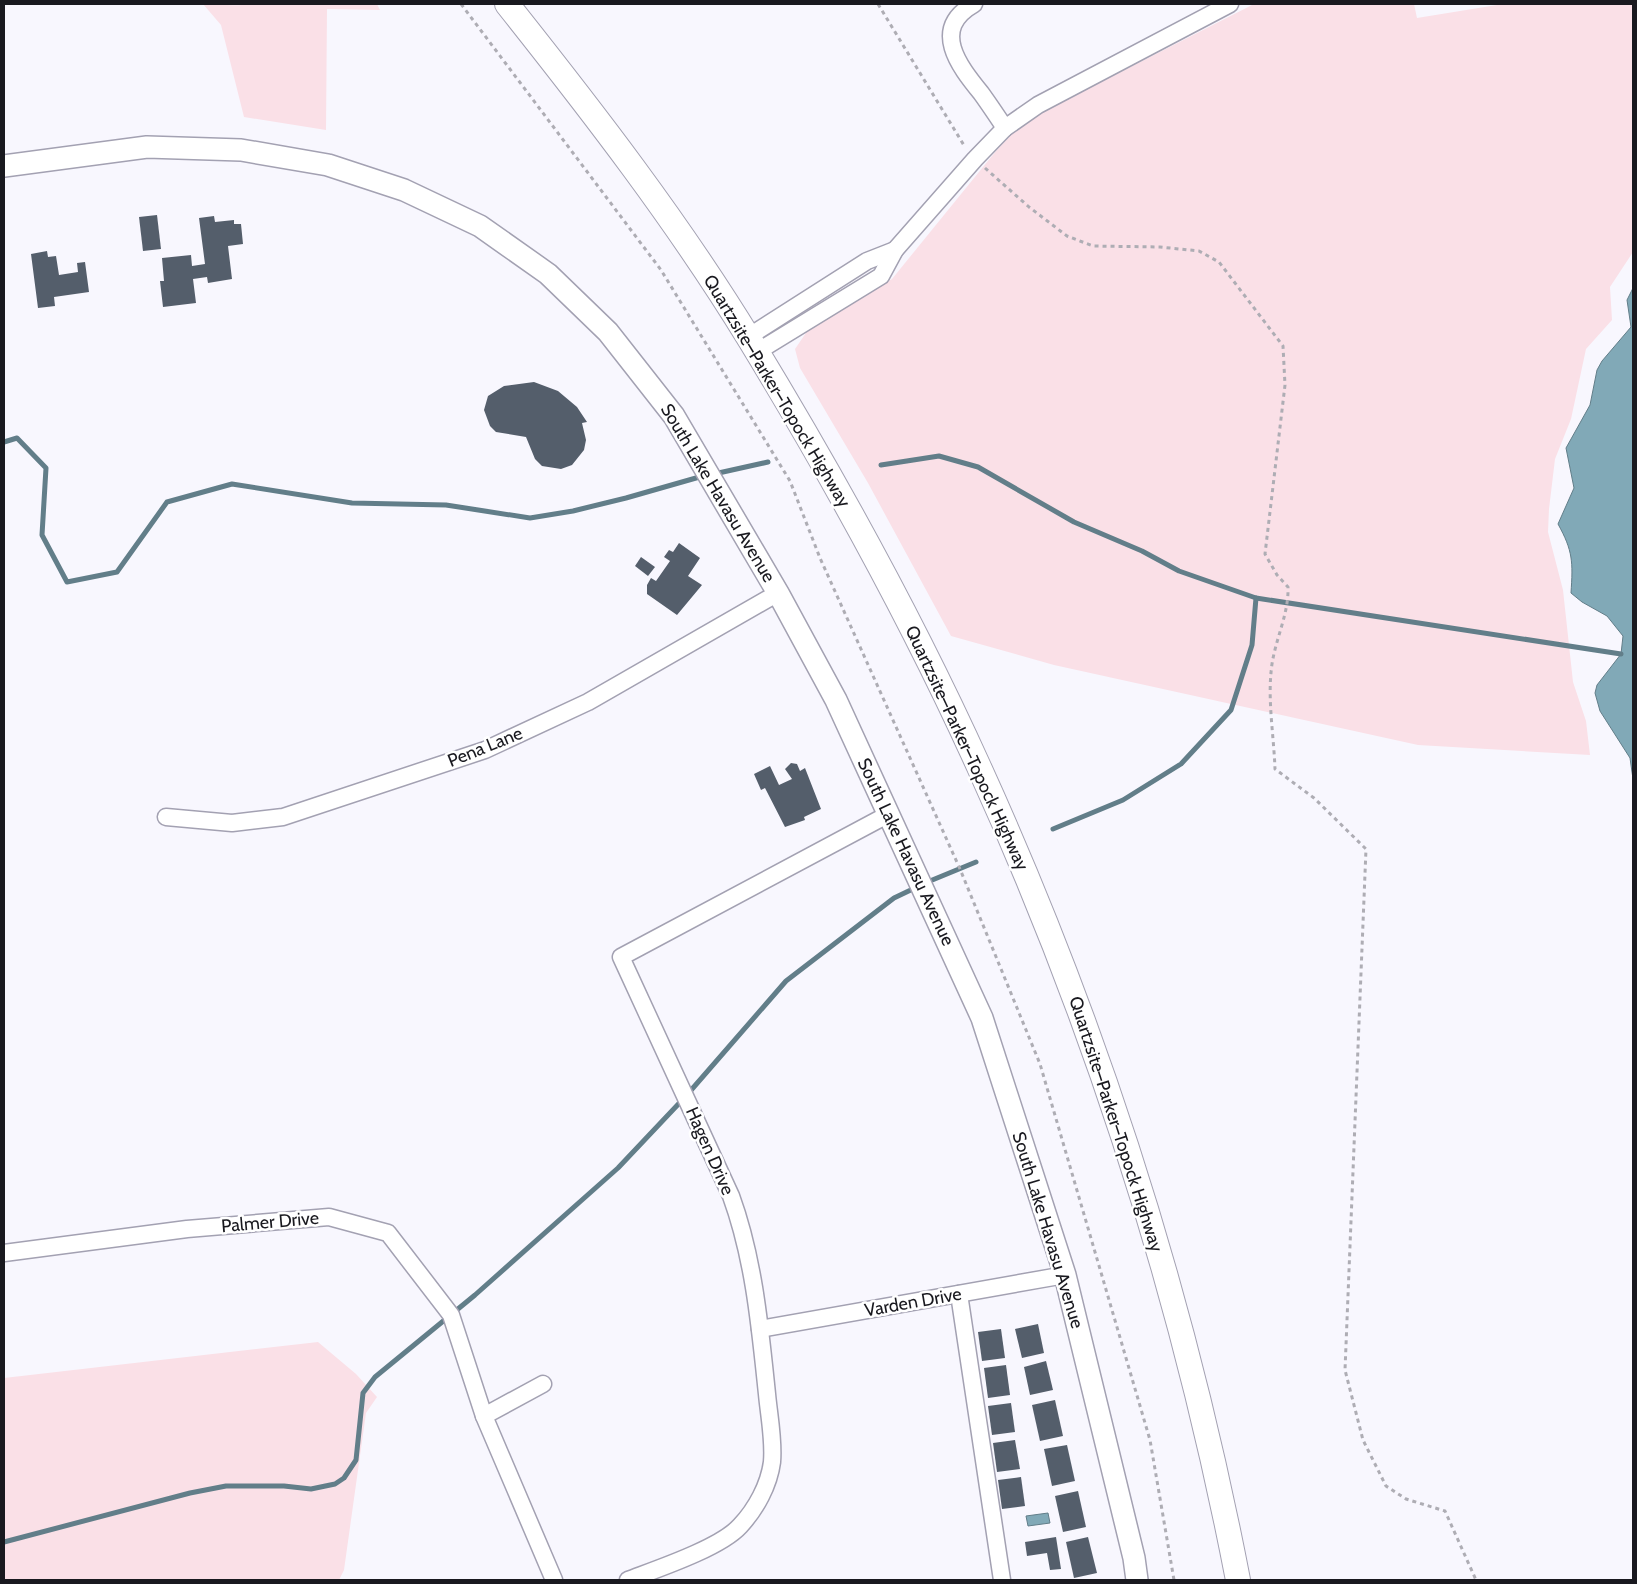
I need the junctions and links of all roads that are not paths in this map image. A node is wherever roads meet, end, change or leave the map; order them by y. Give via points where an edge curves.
1 (507, 4) edge
2 (974, 4) edge
3 (1230, 4) edge
4 (1212, 8) edge
5 (1005, 128) junction
6 (4, 166) edge
7 (752, 344) junction
8 (778, 594) junction
9 (889, 814) junction
10 (166, 817) dead end
11 (4, 1253) edge
12 (1065, 1275) junction
13 (960, 1294) junction
14 (760, 1329) junction
15 (543, 1384) dead end
16 (484, 1416) junction
17 (554, 1580) edge
18 (628, 1580) edge
19 (1002, 1580) edge
20 (1137, 1580) edge
21 (1238, 1580) edge

1 - 7 highway, Quartzsite–Parker–Topock Highway via 615,143
2 - 5 street via 957,18 951,29 951,44 960,68
3 - 4 street
4 - 5 street via 1038,105
5 - 7 street via 895,250 867,261
6 - 8 main road, South Lake Havasu Avenue via 148,147 240,150 328,165 404,190 480,226 548,274 608,332 674,416
7 - 21 highway, Quartzsite–Parker–Topock Highway via 813,446 900,604 979,766 1050,933 1112,1102 1165,1275 1209,1443
8 - 9 main road, South Lake Havasu Avenue via 836,700
8 - 10 street, Pena Lane via 588,702 485,750 283,817 232,823
9 - 12 main road, South Lake Havasu Avenue via 982,1018
9 - 14 street, Hagen Drive via 621,957 731,1196 743,1229
11 - 16 street, Palmer Drive via 187,1229 329,1217 388,1233 451,1315
12 - 13 street, Varden Drive
12 - 20 main road, South Lake Havasu Avenue
13 - 14 street, Varden Drive
13 - 19 street
14 - 18 street, Hagen Drive via 772,1454 769,1477 759,1500 738,1528 719,1542
15 - 16 street
16 - 17 street, Palmer Drive

